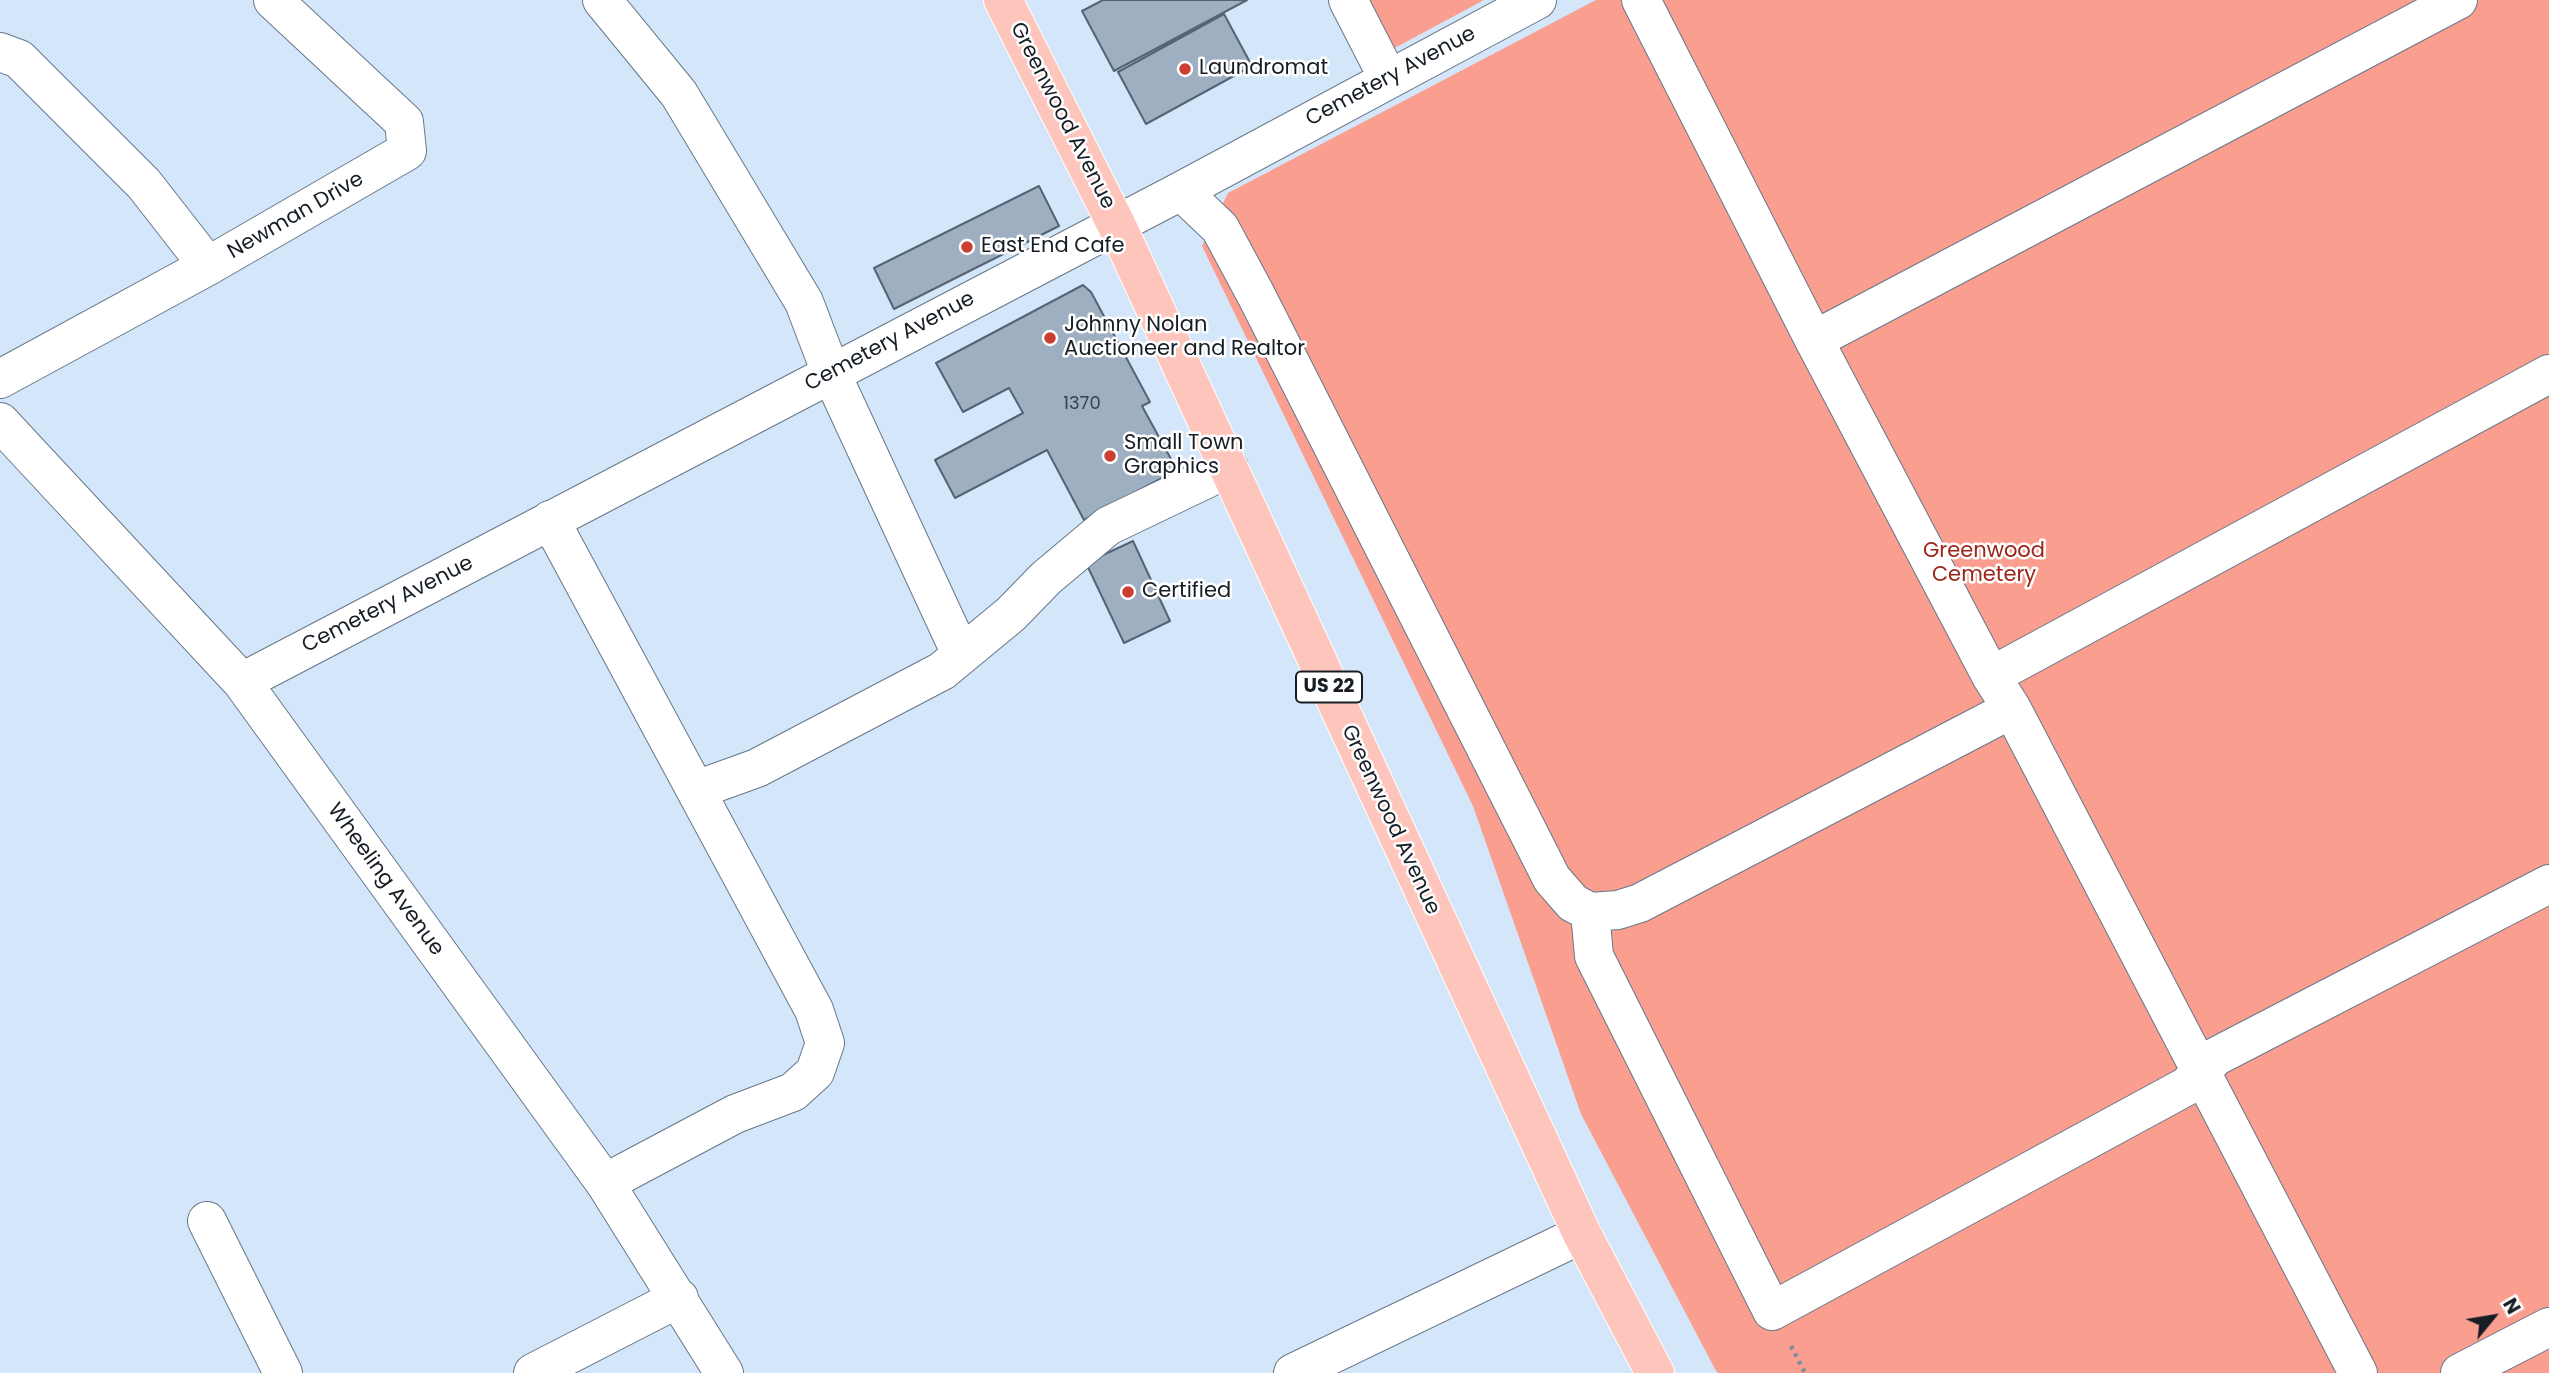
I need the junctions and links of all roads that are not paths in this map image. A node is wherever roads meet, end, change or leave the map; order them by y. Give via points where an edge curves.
1 (272, 0) edge
2 (602, 0) edge
3 (1003, 0) edge
4 (1348, 0) edge
5 (1537, 0) edge
6 (1641, 0) edge
7 (2458, 0) edge
8 (0, 52) edge
9 (1388, 78) junction
10 (1181, 191) junction
11 (1116, 224) junction
12 (208, 266) junction
13 (1814, 340) junction
14 (831, 373) junction
15 (2549, 374) edge
16 (0, 379) edge
17 (0, 422) edge
18 (1229, 468) junction
19 (550, 520) junction
20 (961, 654) junction
21 (1991, 676) junction
22 (242, 682) junction
23 (2012, 709) junction
24 (696, 790) junction
25 (2549, 884) edge
26 (1590, 912) junction
27 (2200, 1072) junction
28 (605, 1183) junction
29 (207, 1221) dead end
30 (1583, 1234) junction
31 (679, 1298) junction
32 (2549, 1327) edge
33 (283, 1373) edge
34 (533, 1373) edge
35 (724, 1373) edge
36 (1293, 1373) edge
37 (1655, 1373) edge
38 (2357, 1373) edge
39 (2460, 1373) edge

1 - 12 street, Newman Drive via 404,122 407,151
2 - 14 street via 679,94 804,302
3 - 11 main road, Greenwood Avenue / US 22
4 - 9 street
5 - 9 street, Cemetery Avenue
6 - 13 street
7 - 13 street
8 - 12 street via 19,60 144,184
9 - 10 street, Cemetery Avenue
10 - 11 street, Cemetery Avenue
10 - 26 street via 1220,228 1552,879 1573,903
11 - 14 street, Cemetery Avenue
11 - 18 main road, Greenwood Avenue / US 22
12 - 16 street, Newman Drive
13 - 21 street
14 - 19 street, Cemetery Avenue
14 - 20 street
15 - 21 street
17 - 22 street, Wheeling Avenue
18 - 20 street via 1108,526
18 - 30 main road, Greenwood Avenue / US 22
19 - 22 street, Cemetery Avenue
19 - 24 street
20 - 24 street via 942,671 757,768
21 - 23 street
22 - 28 street, Wheeling Avenue
23 - 26 street via 1640,902 1618,910
23 - 27 street
24 - 28 street via 814,1010 825,1043 815,1072 793,1092 735,1114
25 - 27 street via 2214,1057
26 - 27 street via 1594,956 1772,1311 2187,1086
27 - 38 street
28 - 31 street, Wheeling Avenue
29 - 33 street
30 - 36 street
30 - 37 main road, Greenwood Avenue / US 22
31 - 34 street
31 - 35 street, Wheeling Avenue
32 - 39 street

